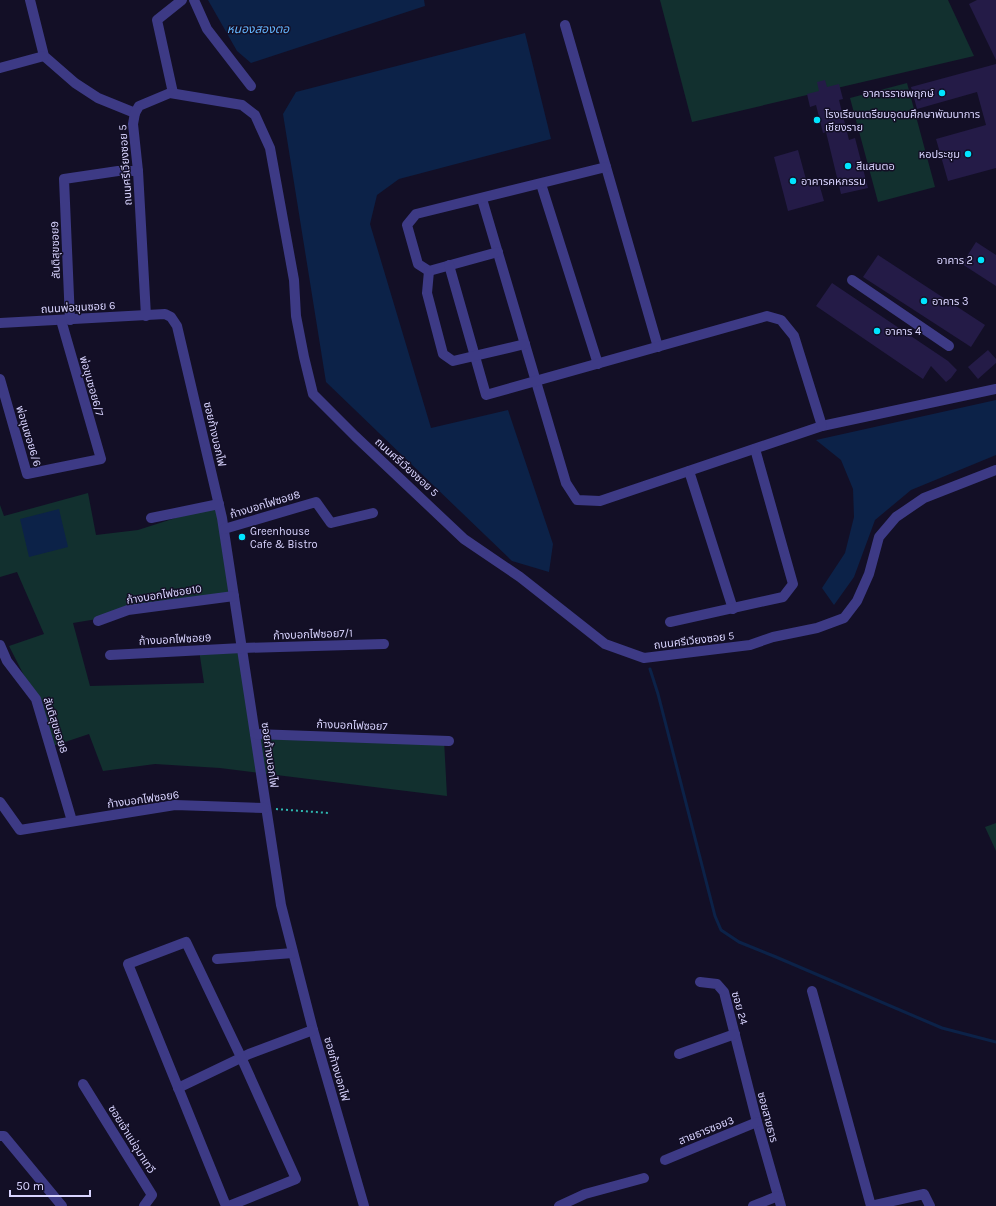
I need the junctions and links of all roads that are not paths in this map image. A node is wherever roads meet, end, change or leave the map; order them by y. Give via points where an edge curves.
1 (30, 0) edge
2 (182, 0) edge
3 (194, 0) edge
4 (565, 25) dead end
5 (44, 56) junction
6 (0, 68) edge
7 (251, 86) dead end
8 (173, 93) junction
9 (135, 113) junction
10 (606, 168) junction
11 (138, 171) junction
12 (541, 184) junction
13 (482, 199) junction
14 (498, 252) junction
15 (449, 265) junction
16 (429, 271) junction
17 (852, 280) dead end
18 (158, 315) joint
19 (146, 316) junction
20 (65, 320) junction
21 (0, 323) edge
22 (525, 344) junction
23 (949, 346) dead end
24 (658, 347) junction
25 (475, 357) junction
26 (598, 364) junction
27 (0, 379) edge
28 (536, 382) junction
29 (996, 389) edge
30 (822, 426) junction
31 (755, 449) junction
32 (101, 459) joint
33 (996, 470) edge
34 (689, 471) junction
35 (219, 504) junction
36 (373, 513) dead end
37 (151, 518) dead end
38 (224, 529) junction
39 (234, 596) junction
40 (733, 609) junction
41 (98, 621) dead end
42 (670, 622) dead end
43 (384, 644) dead end
44 (0, 645) edge
45 (242, 648) junction
46 (110, 655) dead end
47 (255, 734) junction
48 (449, 741) dead end
49 (0, 802) edge
50 (265, 808) junction
51 (72, 822) junction
52 (294, 952) junction
53 (217, 959) dead end
54 (700, 982) dead end
55 (812, 991) dead end
56 (313, 1030) junction
57 (735, 1034) junction
58 (679, 1054) dead end
59 (241, 1057) junction
60 (84, 1084) dead end
61 (178, 1088) junction
62 (757, 1122) junction
63 (0, 1136) edge
64 (665, 1160) dead end
65 (644, 1178) dead end
66 (780, 1201) edge
67 (62, 1206) edge
68 (144, 1206) edge
69 (228, 1206) edge
70 (364, 1206) edge
71 (560, 1206) edge
72 (753, 1206) edge
73 (872, 1206) edge
74 (930, 1206) edge

1 - 5 street
2 - 8 street via 157,20
3 - 7 street via 206,29
4 - 10 street
5 - 6 street
5 - 9 street via 75,83 98,98
8 - 9 street, ถนนศรีเวียงซอย 5 via 139,106
8 - 33 street, ถนนศรีเวียงซอย 5 via 242,105 255,115 270,148 294,280 296,316 313,394 464,538 520,577 605,644 644,658 750,645 773,637 817,628 844,618 856,601 869,574 879,537 896,517 924,498
9 - 11 street, ถนนศรีเวียงซอย 5 via 133,124
10 - 12 street
10 - 24 street
11 - 19 street, ถนนศรีเวียงซอย 5
11 - 20 street, สันติสุขซอย9 via 118,171 64,179
12 - 13 street
12 - 26 street
13 - 14 street
13 - 16 street via 416,214 407,225 418,264
14 - 15 street
14 - 22 street
15 - 16 street
15 - 25 street
16 - 25 street via 427,293 443,354 453,361
17 - 23 street
18 - 19 street, ถนนพ่อขุนซอย 6
18 - 35 street, ซอยก้างบอกไฟ via 165,314 171,317 176,326
19 - 20 street, ถนนพ่อขุนซอย 6
20 - 21 street, ถนนพ่อขุนซอย 6
20 - 32 street, พ่อขุนซอย6/7
22 - 25 street
22 - 28 street
24 - 26 street
24 - 30 street via 766,316 781,320 794,336
25 - 28 street via 486,395
26 - 28 street
27 - 32 street, พ่อขุนซอย6/6 via 27,474
28 - 34 street via 566,483 577,500 600,501
29 - 30 street
30 - 31 street
31 - 34 street
31 - 40 street via 793,584 783,597
34 - 40 street
35 - 37 street
35 - 38 street, ซอยก้างบอกไฟ
36 - 38 street, ก้างบอกไฟซอย8 via 331,523 316,502
38 - 39 street, ซอยก้างบอกไฟ
39 - 41 street, ก้างบอกไฟซอย10 via 128,610
39 - 45 street, ซอยก้างบอกไฟ
40 - 42 street
43 - 45 street, ก้างบอกไฟซอย7/1
44 - 51 street, สันติสุขซอย8 via 7,661 36,699
45 - 46 street, ก้างบอกไฟซอย9
45 - 47 street, ซอยก้างบอกไฟ
47 - 48 street, ก้างบอกไฟซอย7
47 - 50 street, ซอยก้างบอกไฟ
49 - 51 street, ก้างบอกไฟซอย6 via 20,830
50 - 51 street, ก้างบอกไฟซอย6 via 175,805
50 - 52 street, ซอยก้างบอกไฟ via 281,904
52 - 53 street
52 - 56 street, ซอยก้างบอกไฟ
54 - 57 street, ซอย 24 via 717,984 724,992
55 - 73 street
56 - 59 street
56 - 70 street, ซอยก้างบอกไฟ
57 - 58 street
57 - 62 street, ซอยสายธาร
59 - 61 street
59 - 61 street via 186,942 128,964
59 - 69 street via 296,1179
60 - 68 street, ซอยเจ้าแม่อุมาเทวี via 152,1195
61 - 69 street
62 - 64 street, สายธารซอย3
62 - 66 street, ซอยสายธาร
63 - 67 street via 4,1136
65 - 71 street via 585,1194
66 - 72 street
73 - 74 street via 924,1194

